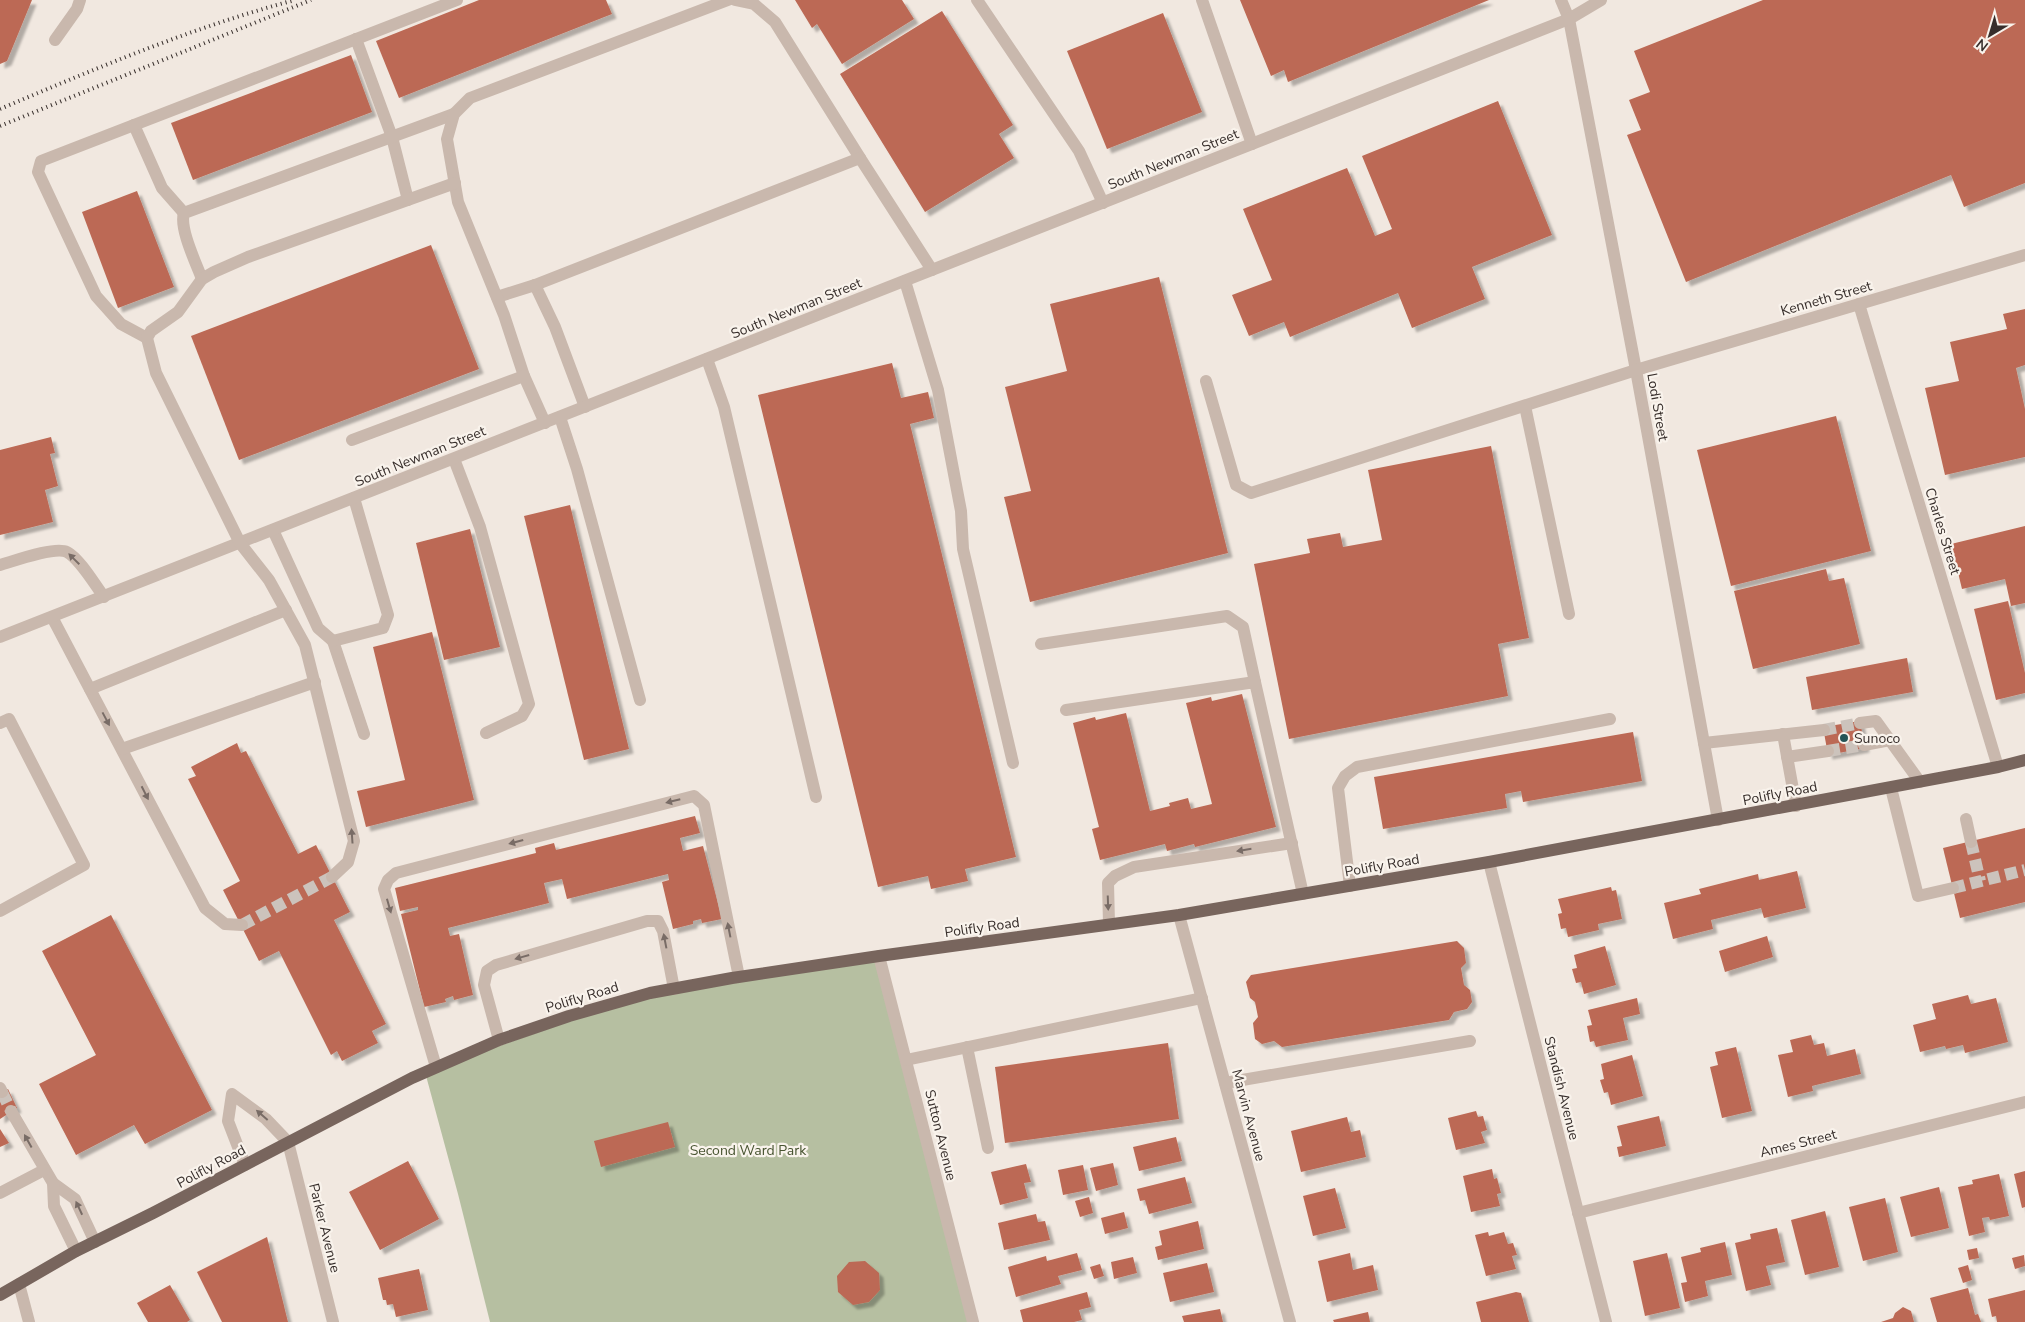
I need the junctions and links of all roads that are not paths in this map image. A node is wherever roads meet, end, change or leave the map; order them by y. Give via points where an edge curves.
1 (80, 0) edge
2 (457, 0) edge
3 (728, 0) edge
4 (735, 0) edge
5 (977, 0) edge
6 (1202, 0) edge
7 (1561, 0) edge
8 (1601, 0) edge
9 (1569, 19) junction
10 (356, 39) junction
11 (55, 40) dead end
12 (454, 114) junction
13 (134, 125) junction
14 (392, 137) junction
15 (1252, 144) junction
16 (860, 158) junction
17 (455, 183) junction
18 (408, 200) junction
19 (1103, 203) junction
20 (184, 213) junction
21 (2025, 255) edge
22 (932, 270) junction
23 (202, 279) junction
24 (905, 281) junction
25 (535, 285) junction
26 (497, 297) junction
27 (1860, 304) junction
28 (148, 338) junction
29 (707, 359) junction
30 (1636, 370) junction
31 (524, 376) junction
32 (1206, 380) dead end
33 (1525, 406) junction
34 (585, 407) junction
35 (560, 417) junction
36 (545, 423) junction
37 (352, 440) dead end
38 (454, 459) junction
39 (354, 498) junction
40 (273, 530) junction
41 (240, 543) junction
42 (0, 565) edge
43 (104, 597) junction
44 (286, 610) junction
45 (1569, 614) dead end
46 (52, 617) junction
47 (0, 637) edge
48 (333, 641) junction
49 (1041, 644) dead end
50 (314, 682) junction
51 (1255, 682) junction
52 (90, 689) junction
53 (640, 700) dead end
54 (1066, 710) dead end
55 (1610, 719) dead end
56 (0, 723) edge
57 (1860, 724) tunnel mouth
58 (1824, 730) tunnel mouth
59 (486, 733) dead end
60 (364, 734) dead end
61 (1783, 734) junction
62 (1890, 740) junction
63 (1704, 743) junction
64 (1864, 745) tunnel mouth
65 (122, 750) junction
66 (1828, 751) tunnel mouth
67 (1787, 757) junction
68 (2025, 760) edge
69 (1013, 763) dead end
70 (1998, 767) junction
71 (1920, 782) junction
72 (1891, 788) junction
73 (816, 797) dead end
74 (1796, 806) junction
75 (1966, 819) dead end
76 (1718, 820) junction
77 (1971, 842) tunnel mouth
78 (1292, 843) junction
79 (1489, 862) junction
80 (332, 877) tunnel mouth
81 (1350, 886) junction
82 (1953, 888) tunnel mouth
83 (1303, 894) junction
84 (0, 912) edge
85 (1179, 915) junction
86 (1109, 924) junction
87 (242, 925) tunnel mouth
88 (879, 956) junction
89 (739, 978) junction
90 (674, 989) junction
91 (1202, 998) junction
92 (499, 1040) junction
93 (1470, 1041) dead end
94 (968, 1048) junction
95 (906, 1060) junction
96 (436, 1068) junction
97 (1224, 1083) junction
98 (2025, 1102) edge
99 (11, 1111) tunnel mouth
100 (288, 1142) junction
101 (988, 1148) dead end
102 (245, 1165) junction
103 (44, 1170) junction
104 (54, 1183) junction
105 (0, 1193) edge
106 (1578, 1213) junction
107 (95, 1242) junction
108 (76, 1251) junction
109 (19, 1284) junction
110 (0, 1295) edge
111 (29, 1322) edge
112 (333, 1322) edge
113 (973, 1322) edge
114 (1290, 1322) edge
115 (1606, 1322) edge

1 - 11 street via 78,9
2 - 10 street
3 - 12 street via 470,98
4 - 16 street via 754,4 775,22
5 - 19 street via 1079,152
6 - 15 street
7 - 9 street, Lodi Street
8 - 9 street, South Newman Street
9 - 15 street, South Newman Street
9 - 30 street, Lodi Street
10 - 13 street
10 - 14 street
12 - 14 street
12 - 17 street via 447,139
13 - 20 street via 162,188
13 - 28 street via 41,161 38,172 96,296 122,324
14 - 18 street
14 - 20 street
15 - 19 street, South Newman Street
16 - 22 street
16 - 25 street
17 - 18 street
17 - 26 street via 458,202
18 - 23 street via 248,257
19 - 22 street, South Newman Street
20 - 23 street via 182,219 188,242
21 - 27 street, Kenneth Street
22 - 24 street, South Newman Street
23 - 28 street via 178,312 151,331
24 - 29 street, South Newman Street
24 - 69 street via 938,390 961,511 963,550
25 - 26 street
25 - 34 street via 558,334
26 - 31 street
27 - 30 street, Kenneth Street
27 - 70 street, Charles Street
28 - 41 street via 156,373
29 - 34 street, South Newman Street
29 - 73 street via 724,407
30 - 33 street, Kenneth Street
30 - 63 street, Lodi Street
31 - 36 street
31 - 37 street
32 - 33 street, Kenneth Street via 1236,485 1251,493
33 - 45 street
34 - 35 street, South Newman Street
35 - 36 street, South Newman Street
35 - 53 street
36 - 38 street, South Newman Street
38 - 39 street, South Newman Street
38 - 59 street via 480,527 529,704 522,716
39 - 40 street, South Newman Street
39 - 48 street via 388,615 383,628
40 - 41 street, South Newman Street
40 - 48 street via 318,628
41 - 43 street, South Newman Street
41 - 44 street via 269,580
43 -> 42 street via 68,552 58,550
43 - 46 street, South Newman Street
44 - 50 street via 305,646
44 - 52 street
46 - 47 street, South Newman Street
46 - 52 street
48 - 60 street
49 - 51 street via 1227,616 1243,627
50 - 65 street
80 -> 50 street via 348,862 354,841
51 - 54 street
51 - 78 street
52 -> 65 street
55 - 81 street via 1357,767 1345,776 1338,788
56 - 84 street via 9,719 84,865
57 - 62 street via 1876,721
58 - 61 street
61 - 63 street
61 - 67 street
62 - 64 street
62 - 71 street
63 - 76 street, Lodi Street
65 -> 87 street via 204,908 226,924
66 - 67 street
67 - 74 street
68 - 70 main road, Polifly Road
70 - 71 main road, Polifly Road
71 - 72 main road, Polifly Road
72 - 74 main road, Polifly Road
72 - 82 street via 1918,896
74 - 76 main road, Polifly Road
75 - 77 street
76 - 79 main road, Polifly Road
78 - 83 street
78 -> 86 street via 1134,867 1114,876 1108,884
79 - 81 main road, Polifly Road
79 - 106 street, Standish Avenue
81 - 83 main road, Polifly Road
83 - 85 main road, Polifly Road
85 - 86 main road, Polifly Road
85 - 91 street, Marvin Avenue
86 - 88 main road, Polifly Road
88 - 89 main road, Polifly Road
88 - 95 street, Sutton Avenue
89 - 90 main road, Polifly Road
89 -> 96 street via 704,804 694,796 396,873 384,889
90 - 92 main road, Polifly Road via 569,1016
90 -> 92 street via 663,931 658,921 647,921 496,965 487,971 484,985
91 - 94 street
91 - 97 street, Marvin Avenue
92 - 96 main road, Polifly Road
93 - 97 street
94 - 95 street
94 - 101 street
95 - 113 street, Sutton Avenue
96 - 100 main road, Polifly Road
97 - 114 street, Marvin Avenue
98 - 106 street, Ames Street
103 -> 99 street
100 - 102 main road, Polifly Road
100 -> 102 street via 266,1118 232,1094 228,1120
100 - 112 street, Parker Avenue
102 - 107 main road, Polifly Road
103 - 104 street
103 - 105 street
107 -> 104 street via 75,1199
104 - 108 street via 54,1206
106 - 115 street, Standish Avenue
107 - 108 main road, Polifly Road
108 - 109 main road, Polifly Road
109 - 110 main road, Polifly Road
109 - 111 street

